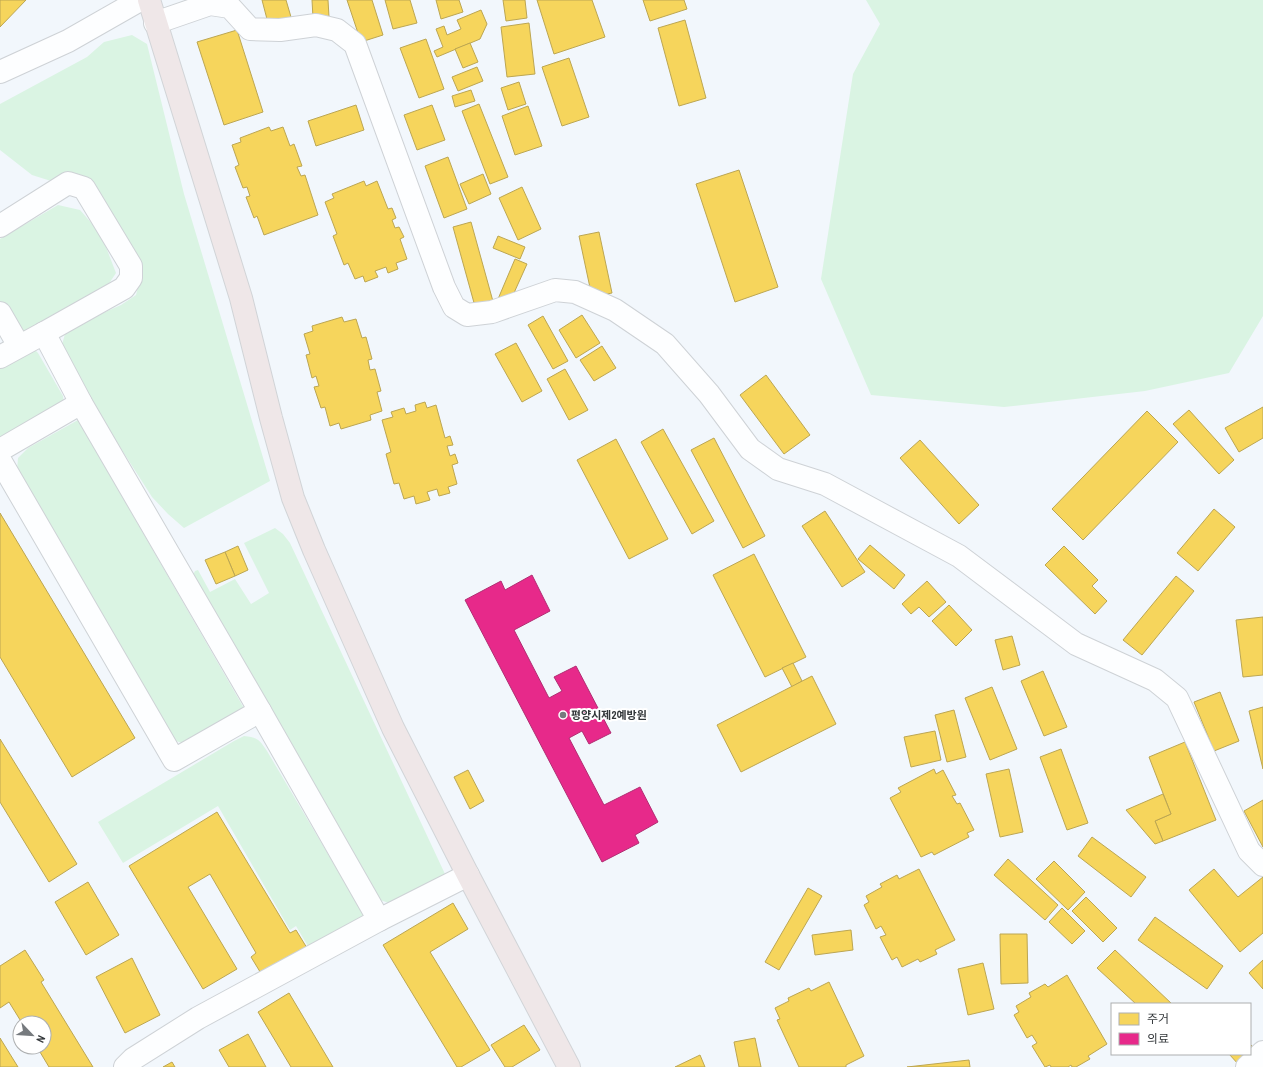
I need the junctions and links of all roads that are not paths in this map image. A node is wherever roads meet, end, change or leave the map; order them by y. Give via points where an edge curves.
1 (140, 0) edge
2 (149, 0) edge
3 (155, 23) junction
4 (0, 72) edge
5 (0, 226) edge
6 (0, 313) edge
7 (44, 333) junction
8 (19, 346) junction
9 (0, 357) edge
10 (81, 403) junction
11 (0, 450) edge
12 (0, 460) edge
13 (260, 711) junction
14 (1263, 865) edge
15 (468, 875) junction
16 (379, 920) junction
17 (1263, 1052) edge
18 (125, 1067) edge
19 (569, 1067) edge
20 (1247, 1067) edge

1 - 4 street via 68,41
2 - 3 main road
3 - 14 street via 210,4 230,7 250,29 280,30 316,25 337,30 355,44 454,307 468,315 492,312 555,290 576,292 615,310 665,344 709,394 750,449 778,469 825,484 958,556 1076,644 1155,680 1177,698 1249,851
3 - 15 main road via 241,298 293,498 393,728
5 - 7 street via 68,183 79,186 84,188 131,266 130,278 124,288
6 - 8 street
7 - 8 street
7 - 10 street
8 - 9 street
10 - 11 street
10 - 13 street
12 - 13 street via 174,760
13 - 16 street
15 - 16 street
15 - 19 main road
16 - 18 street via 198,1018 133,1058
17 - 20 street

